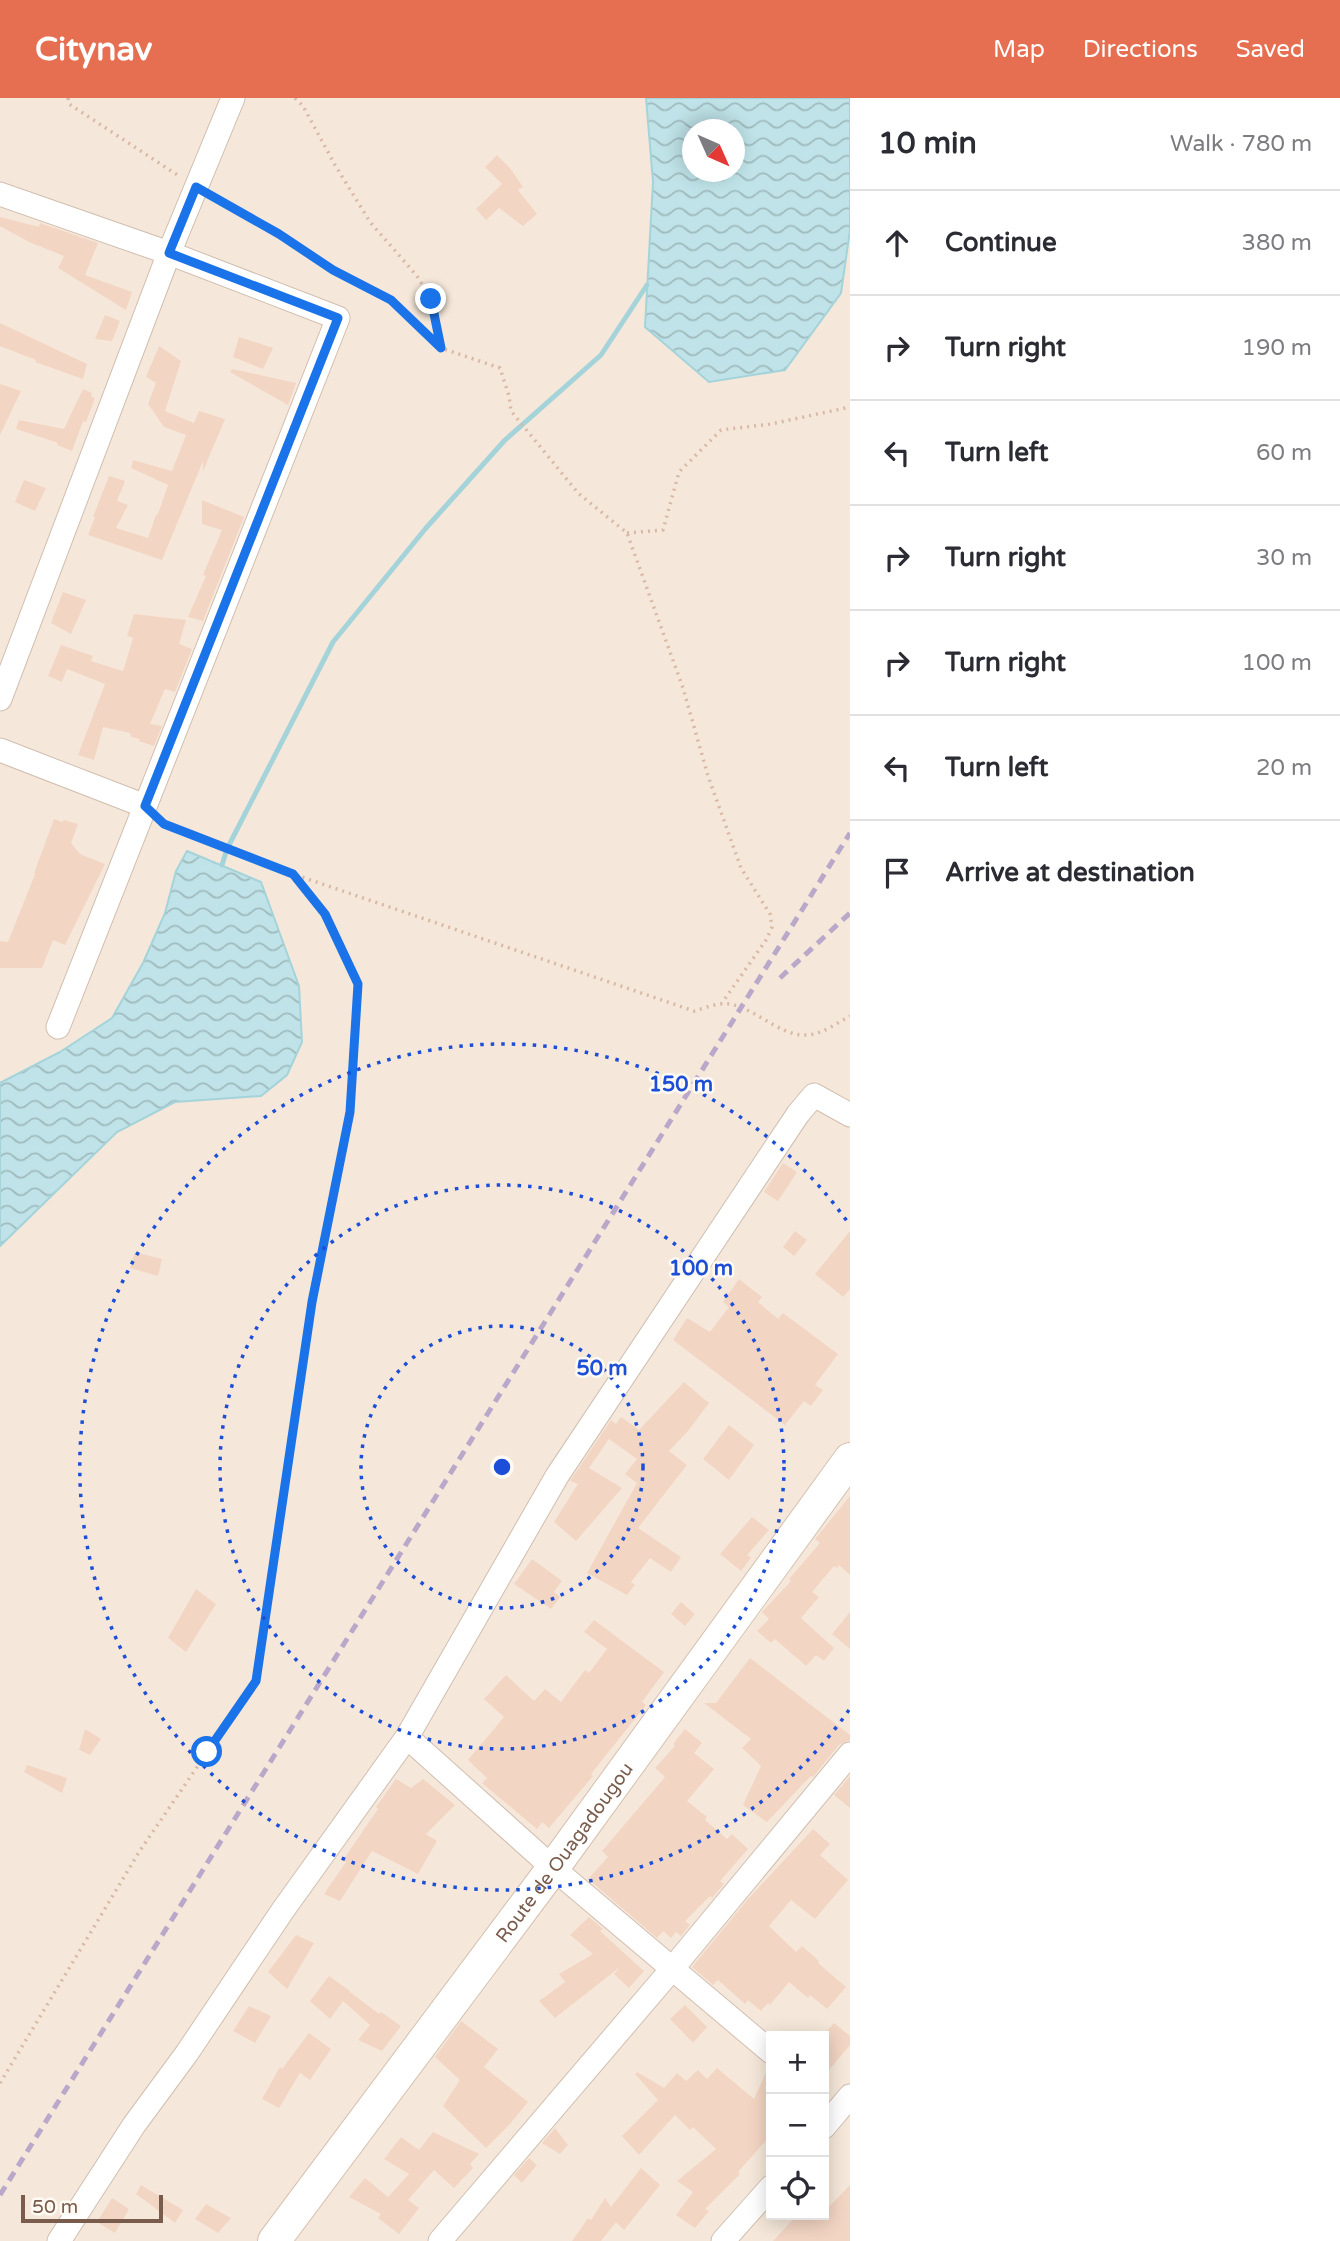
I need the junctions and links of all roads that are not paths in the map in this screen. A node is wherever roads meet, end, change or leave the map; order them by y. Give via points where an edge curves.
1 (233, 98) edge
2 (1, 198) edge
3 (169, 253) junction
4 (0, 699) edge
5 (0, 750) edge
6 (145, 806) junction
7 (58, 1027) dead end
8 (850, 1115) edge
9 (850, 1459) edge
10 (407, 1737) junction
11 (850, 1754) edge
12 (553, 1868) junction
13 (672, 1969) junction
14 (766, 2048) edge
15 (841, 2105) edge
16 (829, 2121) edge
17 (766, 2193) edge
18 (59, 2241) edge
19 (274, 2241) edge
20 (440, 2241) edge
21 (723, 2241) edge

1 - 3 street
2 - 3 street
3 - 4 street
3 - 6 street via 338,318
5 - 6 street
6 - 7 street
8 - 10 street via 814,1094 798,1114 557,1476
9 - 12 street, Route de Ouagadougou
10 - 12 street
10 - 18 street via 134,2125
11 - 13 street
12 - 13 street
12 - 19 street, Route de Ouagadougou
13 - 14 street
13 - 20 street
15 - 16 street
17 - 21 street

